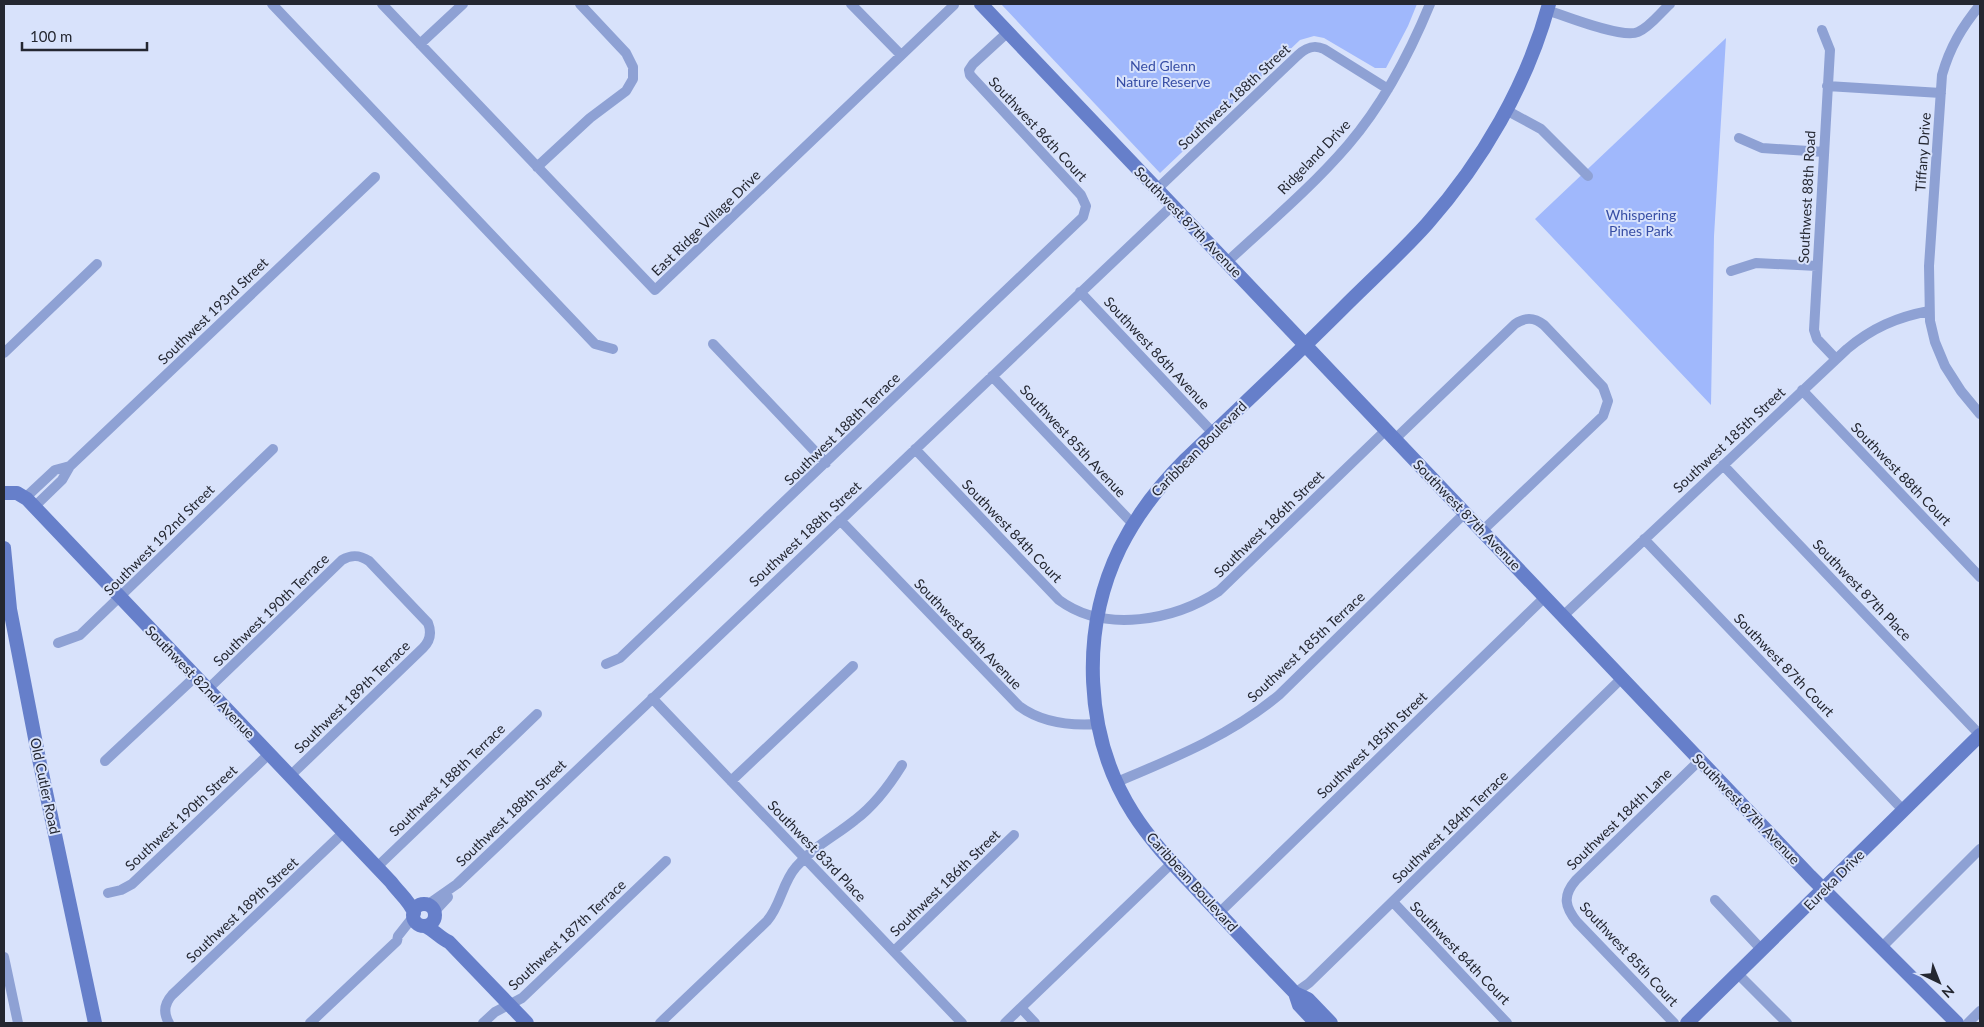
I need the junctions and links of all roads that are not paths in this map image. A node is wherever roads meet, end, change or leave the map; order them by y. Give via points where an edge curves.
1 (272, 4) edge
2 (382, 4) edge
3 (463, 4) edge
4 (580, 4) edge
5 (851, 4) edge
6 (981, 4) edge
7 (1430, 4) edge
8 (1670, 4) edge
9 (1980, 5) edge
10 (954, 6) dead end
11 (1548, 7) edge
12 (1822, 30) dead end
13 (1008, 32) junction
14 (420, 44) junction
15 (901, 55) junction
16 (1828, 86) junction
17 (1388, 89) junction
18 (1941, 92) junction
19 (1506, 110) junction
20 (1739, 138) dead end
21 (1824, 152) junction
22 (537, 167) junction
23 (1588, 176) dead end
24 (375, 177) dead end
25 (1157, 189) junction
26 (1173, 205) junction
27 (1086, 206) joint
28 (1227, 262) junction
29 (97, 264) dead end
30 (1817, 266) junction
31 (1731, 271) dead end
32 (1080, 292) junction
33 (1929, 311) junction
34 (713, 344) dead end
35 (1306, 345) junction
36 (613, 348) dead end
37 (4, 353) edge
38 (1836, 359) junction
39 (992, 376) junction
40 (1802, 390) junction
41 (1980, 414) edge
42 (1213, 434) junction
43 (1391, 435) junction
44 (273, 449) dead end
45 (915, 449) junction
46 (826, 463) junction
47 (1723, 465) junction
48 (70, 466) junction
49 (48, 476) junction
50 (57, 485) junction
51 (4, 492) edge
52 (30, 502) junction
53 (1465, 513) junction
54 (840, 520) junction
55 (1133, 524) junction
56 (1482, 531) junction
57 (1644, 538) junction
58 (4, 548) edge
59 (357, 556) joint
60 (1980, 577) edge
61 (1545, 597) junction
62 (120, 598) junction
63 (1098, 616) junction
64 (1563, 616) junction
65 (58, 643) dead end
66 (606, 664) dead end
67 (853, 666) dead end
68 (195, 677) junction
69 (1622, 678) junction
70 (207, 690) junction
71 (652, 698) junction
72 (537, 714) dead end
73 (1098, 724) junction
74 (1980, 735) edge
75 (269, 754) junction
76 (1700, 760) junction
77 (105, 761) dead end
78 (902, 765) dead end
79 (290, 776) junction
80 (731, 781) junction
81 (1117, 782) junction
82 (1904, 811) junction
83 (344, 832) junction
84 (1014, 835) dead end
85 (1980, 849) edge
86 (805, 858) junction
87 (666, 861) dead end
88 (1172, 863) junction
89 (377, 866) junction
90 (1824, 890) junction
91 (108, 892) dead end
92 (1715, 900) dead end
93 (1393, 902) junction
94 (1566, 902) joint
95 (1219, 913) junction
96 (423, 915) junction
97 (1882, 947) junction
98 (1762, 950) junction
99 (894, 952) junction
100 (4, 957) edge
101 (1738, 974) junction
102 (1295, 993) junction
103 (509, 1004) junction
104 (1021, 1008) junction
105 (1980, 1011) edge
106 (18, 1023) edge
107 (95, 1023) edge
108 (169, 1023) edge
109 (310, 1023) edge
110 (483, 1023) edge
111 (527, 1023) edge
112 (660, 1023) edge
113 (962, 1023) edge
114 (1006, 1023) edge
115 (1035, 1023) edge
116 (1316, 1023) edge
117 (1331, 1023) edge
118 (1507, 1023) edge
119 (1674, 1023) edge
120 (1687, 1023) edge
121 (1787, 1023) edge
122 (1957, 1023) edge
123 (1968, 1023) edge

1 - 36 street via 595,344
2 - 14 street, East Ridge Village Drive
3 - 14 street
4 - 22 street via 626,53 633,67 632,82 626,91 590,118
5 - 15 street
6 - 13 street, Southwest 87th Avenue
7 - 17 street, Ridgeland Drive
8 - 11 street via 1632,34 1617,32
9 - 18 street, Tiffany Drive via 1953,45 1942,75
10 - 15 street, East Ridge Village Drive
11 - 19 street, Caribbean Boulevard via 1528,63
12 - 16 street, Southwest 88th Road via 1830,50
13 - 25 street, Southwest 87th Avenue
13 - 27 street, Southwest 86th Court via 973,64 969,72 973,81 1082,195
14 - 22 street, East Ridge Village Drive
15 - 22 street, East Ridge Village Drive via 655,290
16 - 18 street
16 - 21 street, Southwest 88th Road
17 - 25 street, Southwest 188th Street via 1324,48 1308,48
17 - 28 street, Ridgeland Drive via 1341,153
18 - 33 street, Tiffany Drive
19 - 23 street via 1541,129
19 - 35 street, Caribbean Boulevard via 1475,162 1434,216
20 - 21 street via 1762,148
21 - 30 street, Southwest 88th Road
24 - 48 street, Southwest 193rd Street
25 - 26 street, Southwest 87th Avenue
26 - 28 street, Southwest 87th Avenue
26 - 32 street, Southwest 188th Street
27 - 46 street, Southwest 188th Terrace via 1079,223
28 - 35 street, Southwest 87th Avenue
29 - 37 street
30 - 31 street via 1756,263
30 - 38 street, Southwest 88th Road via 1814,330 1817,339
32 - 39 street, Southwest 188th Street
32 - 42 street, Southwest 86th Avenue
33 - 38 street, Southwest 185th Street via 1885,323
33 - 41 street, Tiffany Drive via 1935,342 1945,366
34 - 46 street
35 - 42 street, Caribbean Boulevard
35 - 43 street, Southwest 87th Avenue
38 - 40 street, Southwest 185th Street
39 - 45 street, Southwest 188th Street
39 - 55 street, Southwest 85th Avenue
40 - 47 street, Southwest 185th Street
40 - 60 street, Southwest 88th Court
42 - 55 street, Caribbean Boulevard via 1166,480
43 - 53 street, Southwest 87th Avenue
43 - 56 street, Southwest 186th Street via 1524,319 1544,325 1597,380 1608,401 1602,416
43 - 63 street, Southwest 186th Street via 1212,596 1184,610 1152,618 1126,620
44 - 62 street, Southwest 192nd Street
45 - 54 street, Southwest 188th Street
45 - 63 street, Southwest 84th Court via 1059,600 1077,611
46 - 66 street, Southwest 188th Terrace via 620,658
47 - 57 street, Southwest 185th Street
47 - 74 street, Southwest 87th Place
48 - 49 street, Southwest 193rd Street
48 - 50 street, Southwest 193rd Street
49 - 50 street
49 - 52 street, Southwest 193rd Street
50 - 52 street, Southwest 193rd Street
51 - 52 street via 17,493
52 - 62 street, Southwest 82nd Avenue
53 - 56 street, Southwest 87th Avenue
53 - 81 street, Southwest 185th Terrace via 1264,708 1221,736
54 - 71 street, Southwest 188th Street
54 - 73 street, Southwest 84th Avenue via 1019,706 1056,722
55 - 63 street, Caribbean Boulevard via 1111,571
56 - 61 street, Southwest 87th Avenue
57 - 64 street, Southwest 185th Street
57 - 82 street, Southwest 87th Court
58 - 107 street, Old Cutler Road via 10,609
59 - 70 street, Southwest 190th Terrace via 342,560
59 - 79 street, Southwest 189th Terrace via 370,561 425,621 430,635 426,645
61 - 64 street, Southwest 87th Avenue
61 - 95 street, Southwest 185th Street
62 - 65 street, Southwest 192nd Street via 80,635
62 - 68 street, Southwest 82nd Avenue
63 - 73 street, Caribbean Boulevard via 1093,670
64 - 69 street, Southwest 87th Avenue
67 - 80 street
68 - 70 street, Southwest 82nd Avenue
68 - 77 street
69 - 76 street, Southwest 87th Avenue
69 - 93 street, Southwest 184th Terrace
70 - 75 street, Southwest 82nd Avenue
71 - 80 street, Southwest 83rd Place
71 - 96 street, Southwest 188th Street via 457,884 453,892
72 - 89 street, Southwest 188th Terrace
73 - 81 street, Caribbean Boulevard
74 - 82 street, Eureka Drive
75 - 79 street, Southwest 82nd Avenue
75 - 91 street, Southwest 190th Street via 132,884
76 - 90 street, Southwest 87th Avenue
76 - 94 street, Southwest 184th Lane via 1576,880 1567,892
78 - 86 street via 873,805
79 - 83 street, Southwest 82nd Avenue
80 - 86 street, Southwest 83rd Place
81 - 88 street, Caribbean Boulevard via 1127,804
82 - 90 street, Eureka Drive
83 - 89 street, Southwest 82nd Avenue
83 - 108 street, Southwest 189th Street via 168,1000 164,1011
84 - 99 street, Southwest 186th Street
85 - 97 street
86 - 99 street, Southwest 83rd Place
86 - 112 street via 786,880 772,915
87 - 103 street, Southwest 187th Terrace via 522,998
88 - 95 street, Caribbean Boulevard
88 - 104 street
89 - 96 street, Southwest 82nd Avenue via 411,907
90 - 97 street, Southwest 87th Avenue
90 - 98 street, Eureka Drive
92 - 98 street
93 - 102 street, Southwest 184th Terrace
93 - 118 street, Southwest 84th Court
94 - 119 street, Southwest 85th Court via 1577,922
95 - 102 street, Caribbean Boulevard
96 - 103 street, Southwest 82nd Avenue via 447,935 449,942
96 - 109 street, Southwest 188th Street
97 - 122 street, Southwest 87th Avenue
98 - 101 street, Eureka Drive
99 - 113 street, Southwest 83rd Place
100 - 106 street
101 - 120 street, Eureka Drive
101 - 121 street
102 - 116 street via 1299,1005
102 - 117 street, Caribbean Boulevard via 1308,998
103 - 110 street, Southwest 187th Terrace
103 - 111 street, Southwest 82nd Avenue
104 - 114 street
104 - 115 street
105 - 123 street

